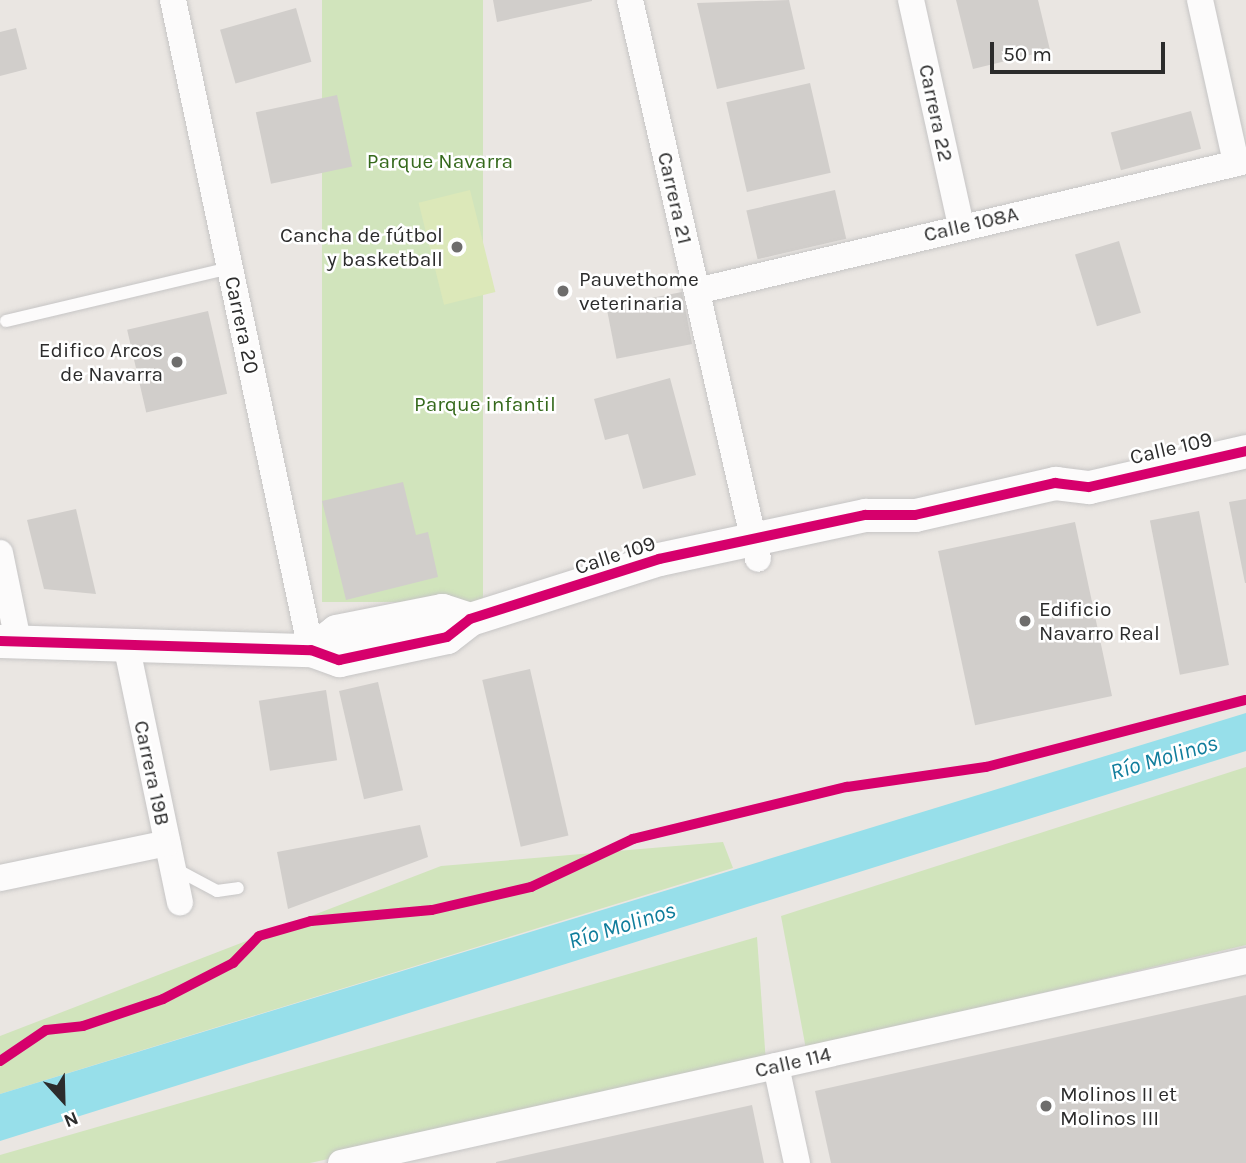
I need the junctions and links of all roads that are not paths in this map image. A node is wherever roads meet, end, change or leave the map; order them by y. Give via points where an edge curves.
1 (173, 0) edge
2 (630, 0) edge
3 (911, 0) edge
4 (1200, 0) edge
5 (1238, 131) edge
6 (1241, 162) edge
7 (961, 226) junction
8 (230, 268) junction
9 (697, 291) junction
10 (6, 321) dead end
11 (1246, 430) edge
12 (1246, 451) edge
13 (1055, 483) junction
14 (756, 549) junction
15 (0, 553) edge
16 (9, 641) edge
17 (126, 644) junction
18 (311, 650) junction
19 (169, 855) junction
20 (0, 878) edge
21 (238, 888) dead end
22 (180, 902) dead end
23 (1246, 961) edge
24 (776, 1066) junction
25 (341, 1163) edge
26 (797, 1163) edge

1 - 8 street, Carrera 20
2 - 9 street, Carrera 21
3 - 7 street, Carrera 22
4 - 5 street
5 - 6 street
6 - 7 street, Calle 108A
7 - 9 street, Calle 108A
8 - 10 lane
8 - 18 street, Carrera 20
9 - 14 street, Carrera 21
11 - 13 street, Calle 109 via 1083,465
12 - 13 street, Calle 109 via 1089,487
13 - 14 street, Calle 109 via 915,515 865,515
14 - 18 street, Calle 109 via 659,559 619,576 470,619 447,638 339,660
15 - 16 street
16 - 17 street, Calle 109
17 - 18 street, Calle 109
17 - 19 street, Carrera 19B
19 - 20 street
19 - 21 lane via 217,891
19 - 22 street, Carrera 19B
23 - 24 street, Calle 114
24 - 25 street, Calle 114
24 - 26 street

